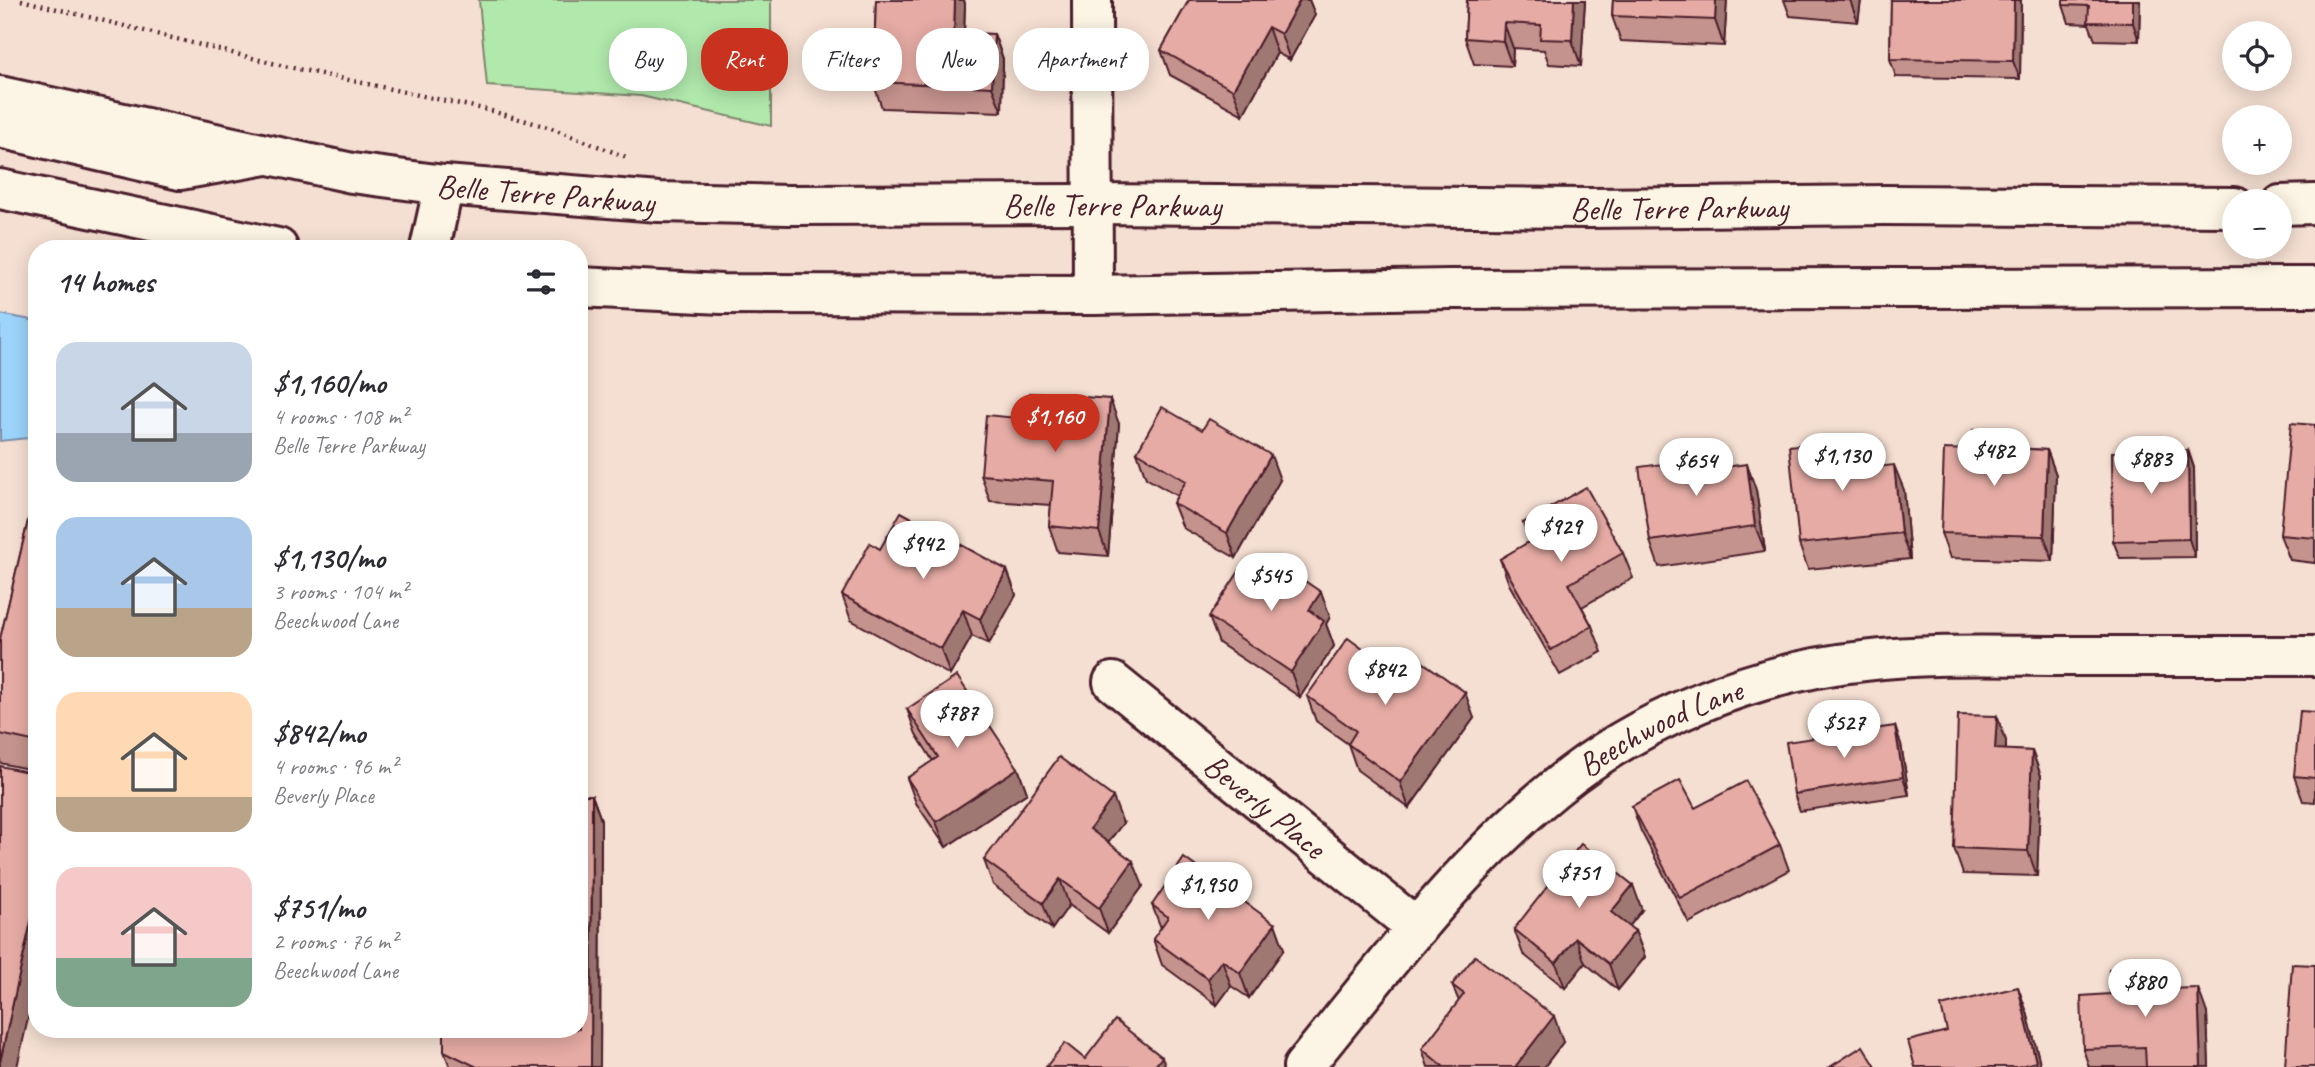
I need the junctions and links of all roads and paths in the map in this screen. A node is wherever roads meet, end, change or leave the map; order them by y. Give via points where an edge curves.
1 (21, 0) edge
2 (1092, 0) edge
3 (0, 96) edge
4 (0, 128) edge
5 (267, 155) junction
6 (636, 160) dead end
7 (444, 186) junction
8 (0, 189) edge
9 (1093, 204) junction
10 (2315, 204) edge
11 (2292, 205) edge
12 (2222, 207) edge
13 (240, 240) edge
14 (432, 240) edge
15 (588, 287) edge
16 (2315, 287) edge
17 (1093, 295) junction
18 (2315, 656) edge
19 (1113, 682) dead end
20 (1417, 928) junction
21 (1303, 1067) edge

1 - 6 path via 257,60 488,110
2 - 9 main road
3 - 5 main road, Belle Terre Parkway
4 - 5 main road via 180,170
5 - 7 main road, Belle Terre Parkway
7 - 9 main road, Belle Terre Parkway via 659,202
7 - 14 main road
8 - 13 main road
9 - 12 main road, Belle Terre Parkway
9 - 17 main road
10 - 11 main road
15 - 17 main road via 722,294
16 - 17 main road via 1463,289
18 - 20 main road, Beechwood Lane via 1978,656 1864,661 1770,680 1685,711 1592,761 1554,788 1478,859
19 - 20 main road, Beverly Place
20 - 21 main road, Beechwood Lane

